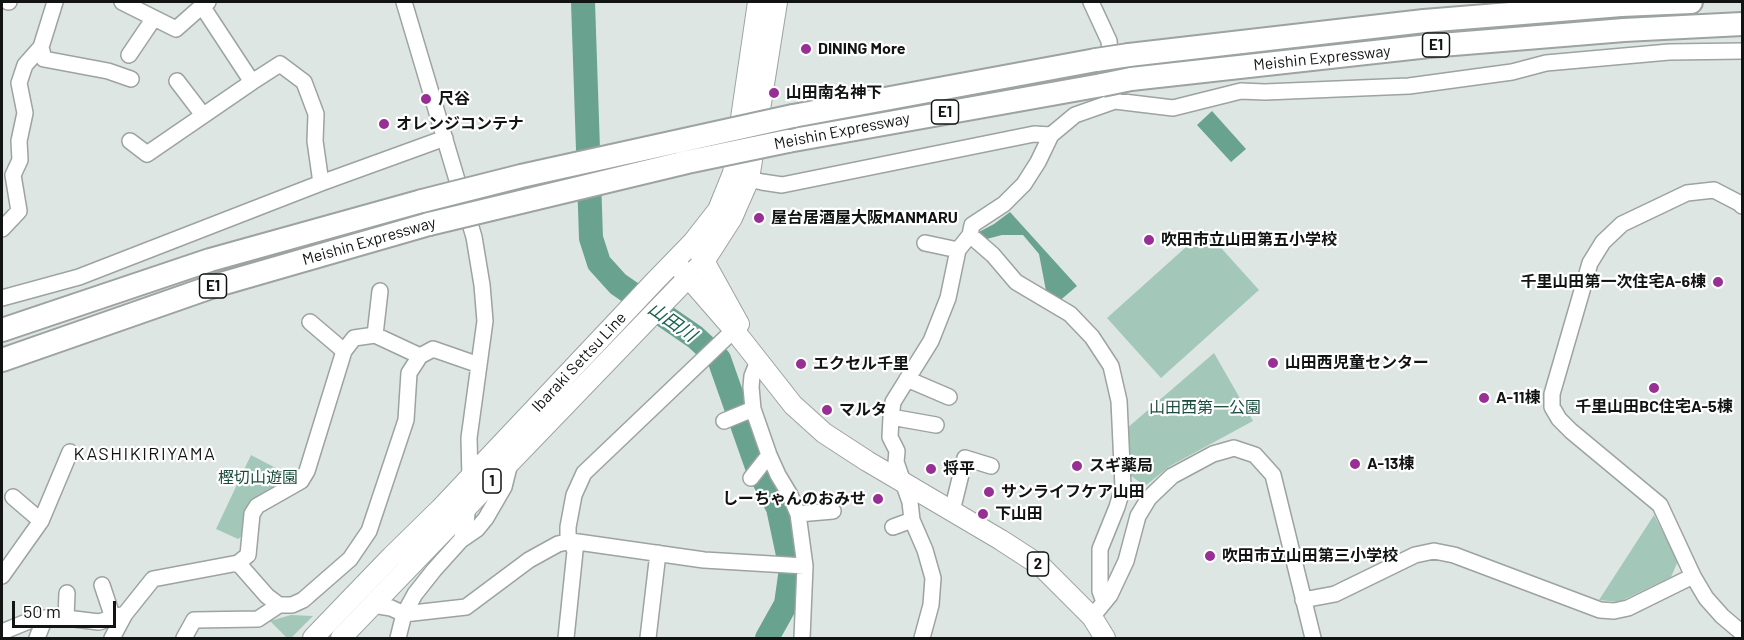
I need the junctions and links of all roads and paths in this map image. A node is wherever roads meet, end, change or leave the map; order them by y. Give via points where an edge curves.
1 (55, 2) edge
2 (122, 2) edge
3 (404, 2) edge
4 (758, 2) edge
5 (777, 2) edge
6 (1091, 2) edge
7 (1691, 2) edge
8 (205, 4) edge
9 (154, 18) junction
10 (1743, 24) edge
11 (41, 47) junction
12 (1743, 51) edge
13 (129, 55) dead end
14 (131, 79) dead end
15 (177, 81) dead end
16 (252, 82) junction
17 (1108, 93) junction
18 (203, 115) junction
19 (1051, 135) junction
20 (445, 138) junction
21 (130, 141) dead end
22 (749, 179) junction
23 (321, 183) junction
24 (1743, 206) edge
25 (2, 229) edge
26 (970, 235) junction
27 (693, 242) junction
28 (926, 243) dead end
29 (958, 250) junction
30 (705, 260) junction
31 (674, 262) junction
32 (689, 276) junction
33 (380, 291) dead end
34 (2, 298) edge
35 (310, 322) dead end
36 (2, 330) edge
37 (375, 335) junction
38 (728, 337) junction
39 (344, 351) junction
40 (420, 356) junction
41 (2, 360) edge
42 (758, 361) junction
43 (479, 365) junction
44 (907, 380) junction
45 (949, 398) dead end
46 (753, 410) junction
47 (891, 417) junction
48 (724, 421) dead end
49 (936, 425) dead end
50 (70, 452) dead end
51 (769, 455) junction
52 (510, 463) junction
53 (990, 466) dead end
54 (470, 478) junction
55 (751, 478) dead end
56 (902, 482) junction
57 (13, 497) dead end
58 (468, 506) junction
59 (833, 511) dead end
60 (952, 511) junction
61 (798, 514) junction
62 (42, 520) junction
63 (912, 520) junction
64 (893, 527) dead end
65 (461, 540) junction
66 (572, 541) junction
67 (658, 553) junction
68 (238, 563) junction
69 (805, 566) junction
70 (2, 576) edge
71 (1693, 576) junction
72 (102, 585) dead end
73 (67, 593) dead end
74 (1303, 600) junction
75 (279, 605) junction
76 (373, 605) junction
77 (1098, 610) junction
78 (404, 614) junction
79 (119, 616) junction
80 (45, 618) junction
81 (66, 618) junction
82 (2, 632) edge
83 (1743, 633) edge
84 (37, 639) edge
85 (112, 639) edge
86 (184, 639) edge
87 (313, 639) edge
88 (341, 639) edge
89 (398, 639) edge
90 (566, 639) edge
91 (648, 639) edge
92 (802, 639) edge
93 (922, 639) edge
94 (1105, 639) edge
95 (1313, 639) edge

1 - 11 street
2 - 9 street
3 - 20 street
4 - 27 main road, Ibaraki Settsu Line / 1 via 733,173 718,210
5 - 22 main road, Ibaraki Settsu Line / 1
6 - 17 street via 1109,40
7 - 36 highway, Meishin Expressway / E1, bridge via 1424,21 1129,55 794,116 422,201 210,260
8 - 9 street via 176,29
8 - 16 street
9 - 13 street
10 - 17 highway, Meishin Expressway / E1, bridge via 1429,46 1131,79
11 - 14 street via 44,59
11 - 25 street via 25,65 19,83 25,113 19,141 20,160 13,175 20,211
12 - 17 street via 1669,52 1546,63 1512,72 1409,86 1241,91 1173,108
15 - 18 street
16 - 18 street
16 - 23 street via 280,64 304,82 316,114
17 - 19 street
17 - 41 highway, Meishin Expressway / E1, bridge via 788,141 429,224 214,286
18 - 21 street via 147,154
19 - 22 street via 1034,134 782,185
19 - 26 street via 1024,184 1004,204 972,225
20 - 23 street
20 - 43 street via 474,237 482,285 485,321
22 - 30 main road, Ibaraki Settsu Line / 1 via 732,218
23 - 34 street via 80,277
24 - 71 street via 1713,190 1687,193 1622,224 1603,242 1590,263 1552,394 1552,407 1559,419 1660,505
26 - 29 street
26 - 77 street via 1016,282 1070,314 1112,366 1119,401 1123,487 1100,549
27 - 30 main road, 2
27 - 31 main road, Ibaraki Settsu Line / 1
28 - 29 street
29 - 44 street via 948,298 932,340
30 - 32 main road, Ibaraki Settsu Line / 1
30 - 42 main road, 2
31 - 32 main road, 2
31 - 54 main road, Ibaraki Settsu Line / 1
32 - 38 main road, 2
32 - 52 main road, Ibaraki Settsu Line / 1
33 - 37 street
35 - 39 street
37 - 39 street via 354,338
37 - 40 street
38 - 42 main road, 2
38 - 66 street via 584,472 574,495 568,527
39 - 68 street via 308,471 301,481 257,506 252,514 248,555
40 - 43 street via 433,349
40 - 75 street via 409,373 406,420 369,531 350,559 303,600
42 - 46 street via 752,376
42 - 56 main road, 2 via 793,405 824,433
43 - 54 street via 469,438
44 - 45 street
44 - 47 street via 893,402
46 - 48 street
46 - 51 street
47 - 49 street
47 - 56 street via 890,437 897,451
50 - 62 street
51 - 55 street
51 - 61 street
52 - 58 main road, Ibaraki Settsu Line / 1
52 - 65 street via 504,487 486,518
53 - 60 street via 964,458
54 - 58 street
54 - 87 main road, Ibaraki Settsu Line / 1
56 - 60 main road, 2
56 - 63 street
57 - 62 street
58 - 65 street
58 - 76 main road, Ibaraki Settsu Line / 1
59 - 61 street
60 - 77 main road, 2 via 1041,566
61 - 69 street
62 - 70 street
63 - 64 street
63 - 93 street via 933,578
65 - 78 street via 415,594
66 - 67 street
66 - 78 street via 529,560 466,607
66 - 90 street via 575,551
67 - 69 street
67 - 91 street via 644,612
68 - 75 street
68 - 79 street via 153,579
69 - 92 street
71 - 74 street via 1628,608 1600,610 1434,551 1415,555 1335,594
71 - 83 street via 1711,604
72 - 79 street
73 - 81 street
74 - 77 street via 1273,475 1255,455 1234,448 1212,454 1172,476 1149,498 1138,516 1110,595
74 - 95 street
75 - 86 street via 258,619 194,620
76 - 78 street
76 - 88 main road, Ibaraki Settsu Line / 1
77 - 94 main road, 2
78 - 89 street
79 - 81 street via 99,622
79 - 85 street
80 - 81 street
80 - 82 street
80 - 84 street

